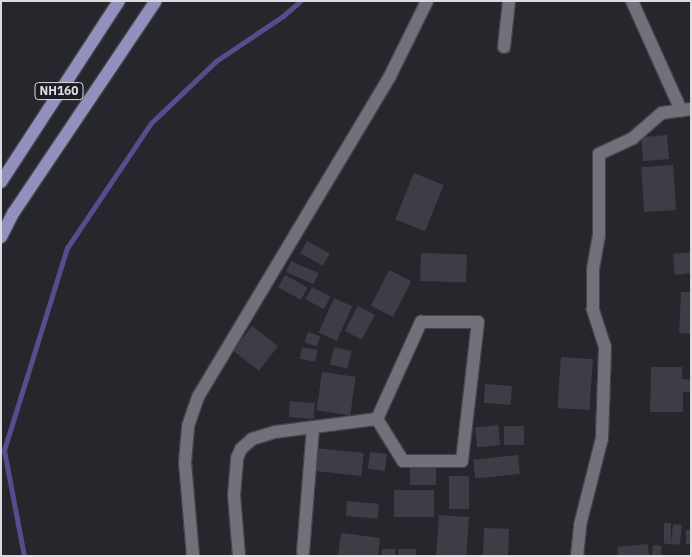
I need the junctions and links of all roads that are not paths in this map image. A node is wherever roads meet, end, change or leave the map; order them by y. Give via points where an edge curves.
1 (119, 1) edge
2 (156, 1) edge
3 (427, 1) edge
4 (509, 1) edge
5 (632, 1) edge
6 (504, 47) dead end
7 (686, 109) edge
8 (1, 182) edge
9 (1, 237) edge
10 (377, 418) junction
11 (313, 427) junction
12 (303, 552) dead end
13 (193, 556) edge
14 (239, 556) edge
15 (577, 556) edge

1 - 8 main road, NH160
2 - 9 main road via 14,212
3 - 13 street via 390,76 198,397 188,426 184,462
4 - 6 street
5 - 7 street
7 - 15 street via 662,112 633,138 599,154 599,236 594,269 594,309 605,348 602,438 580,525
10 - 10 street via 421,322 478,322 462,461 402,461
10 - 11 street
11 - 12 street
11 - 14 street via 252,439 241,449 237,458 234,495

